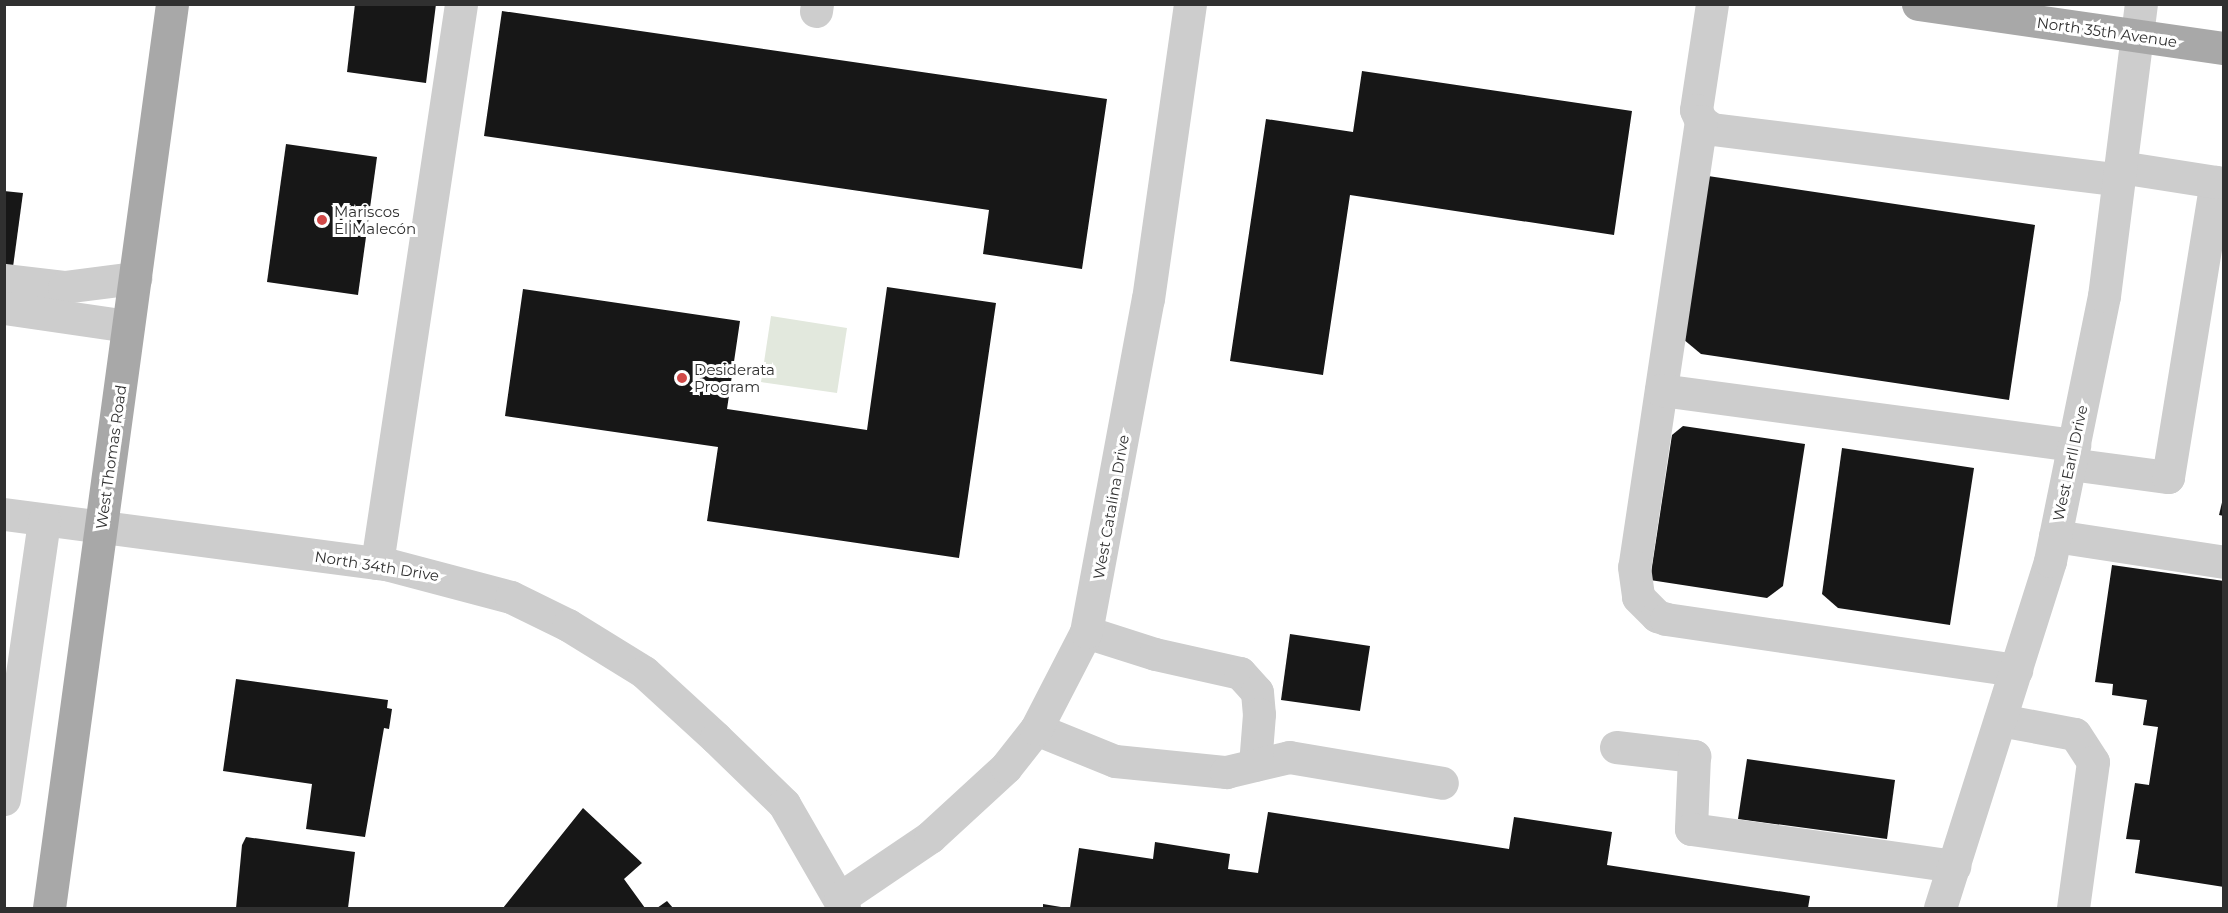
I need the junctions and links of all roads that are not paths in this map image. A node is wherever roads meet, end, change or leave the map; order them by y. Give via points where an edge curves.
1 (172, 4) edge
2 (461, 4) edge
3 (1190, 4) edge
4 (1712, 4) edge
5 (1918, 4) edge
6 (2139, 20) edge
7 (2223, 48) edge
8 (1701, 121) junction
9 (2120, 173) junction
10 (135, 278) junction
11 (4, 280) edge
12 (4, 308) edge
13 (128, 326) junction
14 (1661, 390) junction
15 (2072, 455) junction
16 (4, 514) edge
17 (44, 520) junction
18 (101, 529) junction
19 (2055, 536) junction
20 (2223, 562) edge
21 (377, 563) junction
22 (1086, 632) junction
23 (2016, 670) junction
24 (10, 718) edge
25 (2000, 720) junction
26 (1036, 729) junction
27 (1616, 747) dead end
28 (1255, 765) junction
29 (1442, 783) dead end
30 (4, 799) edge
31 (1954, 866) junction
32 (842, 903) edge
33 (1945, 908) edge
34 (49, 909) edge
35 (2073, 909) edge

1 - 10 main road, West Thomas Road
2 - 21 street
3 - 22 street, West Catalina Drive via 1148,299
4 - 8 street via 1696,110
5 - 6 main road, North 35th Avenue
6 - 7 main road, North 35th Avenue
6 - 9 street, West Earll Drive
8 - 9 street via 1712,129
8 - 14 street
9 - 15 street, West Earll Drive via 2104,296
9 - 15 street via 2216,182 2168,477
10 - 11 street via 64,287
10 - 13 main road, West Thomas Road
12 - 13 street
13 - 18 main road, West Thomas Road
14 - 15 street
14 - 23 street via 1634,567 1636,590 1646,607 1666,619
15 - 19 street, West Earll Drive
16 - 17 street, North 34th Drive
17 - 18 street, North 34th Drive
17 - 24 street
18 - 21 street, North 34th Drive
18 - 34 main road, West Thomas Road
19 - 20 street
19 - 23 street, West Earll Drive
21 - 32 street, North 34th Drive via 441,575 511,597 568,625 644,672 784,804
22 - 26 street, West Catalina Drive
22 - 28 street via 1155,654 1240,673 1257,692
23 - 25 street, West Earll Drive
24 - 30 street
25 - 31 street, West Earll Drive
25 - 35 street via 2075,734 2093,762
26 - 28 street via 1115,760 1226,772
26 - 32 street, West Catalina Drive via 1006,767 930,837
27 - 31 street via 1694,756 1690,829
28 - 29 street via 1289,757
31 - 33 street, West Earll Drive

